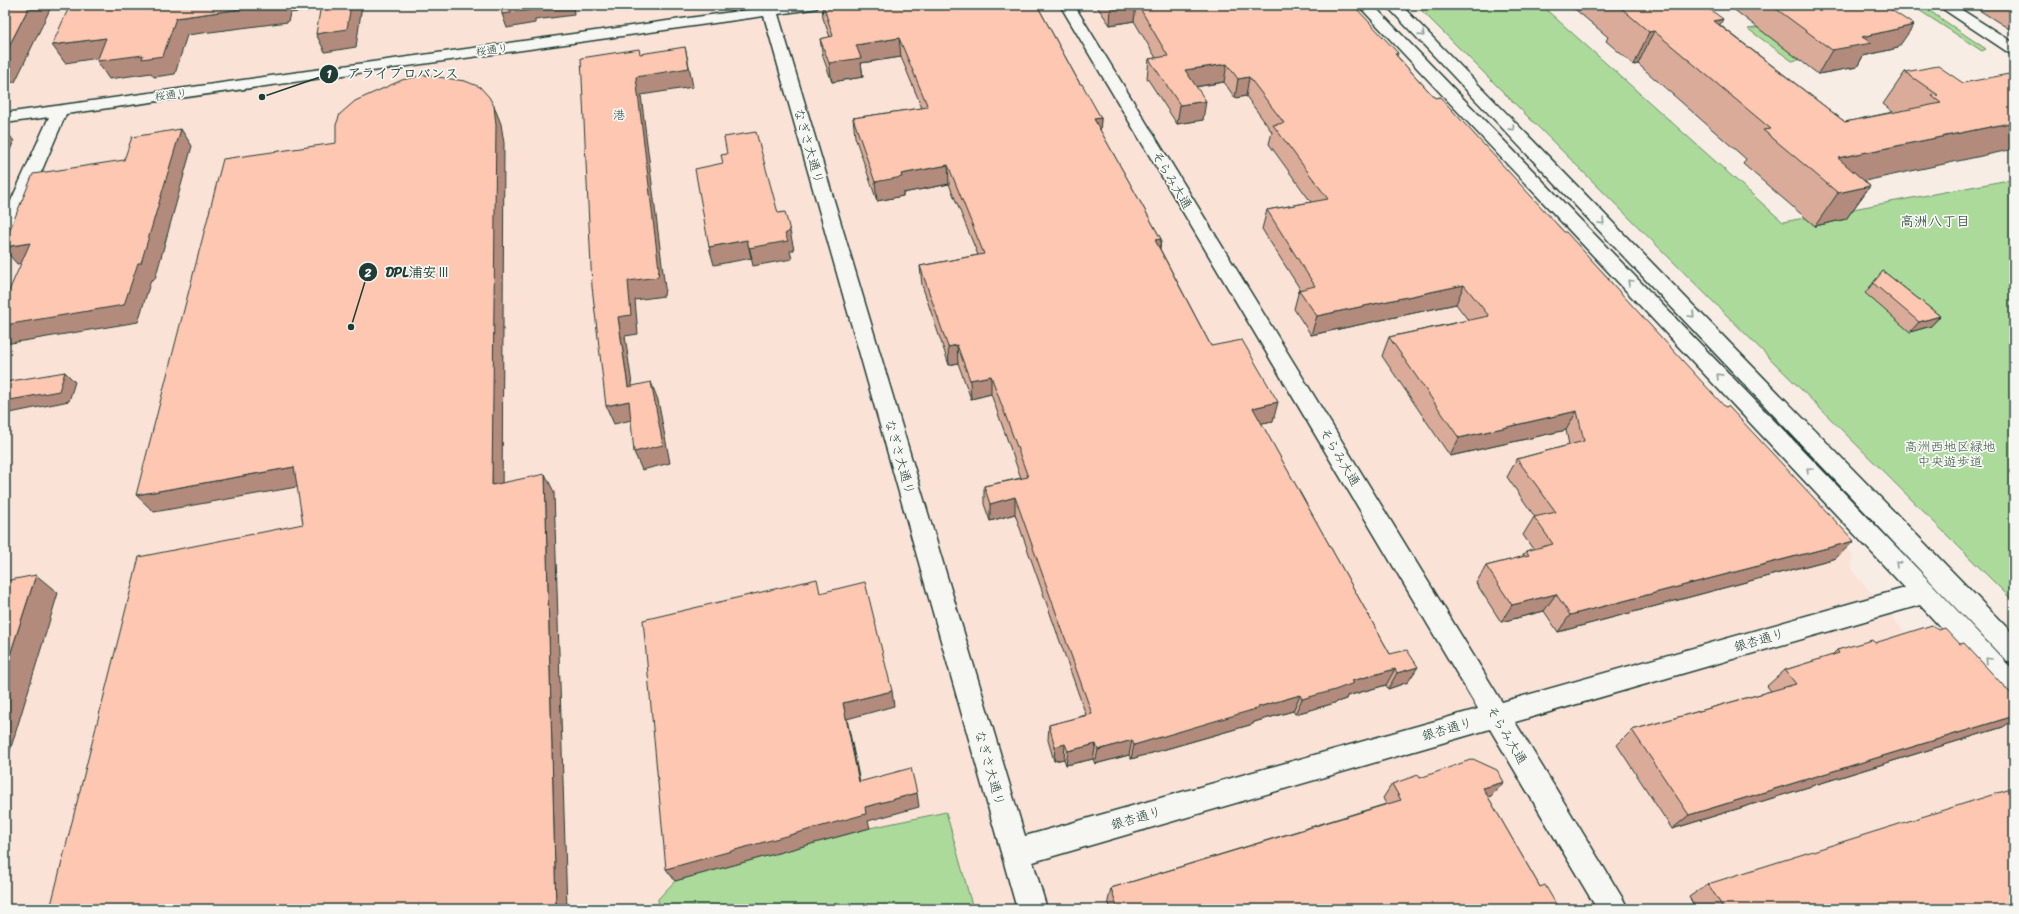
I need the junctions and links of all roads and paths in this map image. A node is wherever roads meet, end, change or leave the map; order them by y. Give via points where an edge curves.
1 (812, 5) edge
2 (1067, 5) edge
3 (1365, 5) edge
4 (1944, 5) edge
5 (1393, 6) edge
6 (768, 8) edge
7 (2014, 50) edge
8 (60, 110) junction
9 (5, 118) edge
10 (5, 235) edge
11 (1925, 592) junction
12 (2014, 652) edge
13 (2014, 689) edge
14 (1495, 715) junction
15 (1015, 853) junction
16 (1032, 909) edge
17 (1614, 909) edge

1 - 6 street, 桜通り
2 - 14 street, そらみ大通
11 -> 3 street
4 - 7 street
5 -> 12 street
6 - 8 street, 桜通り
6 - 15 street, なぎさ大通り
8 - 9 street, 桜通り
8 - 10 street
13 -> 11 street
11 - 14 street, 銀杏通り
14 - 15 street, 銀杏通り
14 - 17 street, そらみ大通
15 - 16 street, なぎさ大通り

